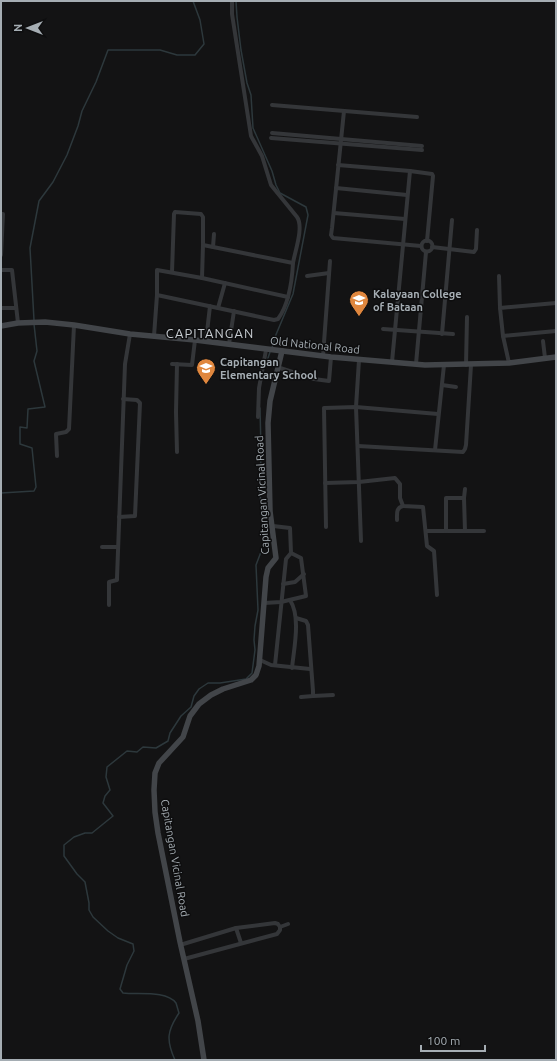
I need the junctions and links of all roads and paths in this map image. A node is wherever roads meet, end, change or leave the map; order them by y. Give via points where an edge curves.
1 (232, 1) edge
2 (272, 105) dead end
3 (344, 111) junction
4 (417, 117) dead end
5 (272, 136) dead end
6 (341, 142) junction
7 (422, 148) dead end
8 (338, 165) junction
9 (410, 171) junction
10 (336, 188) junction
11 (408, 195) junction
12 (334, 213) junction
13 (1, 214) edge
14 (405, 219) junction
15 (452, 220) dead end
16 (477, 230) dead end
17 (214, 234) dead end
18 (427, 241) junction
19 (402, 244) junction
20 (203, 245) junction
21 (421, 246) junction
22 (213, 247) junction
23 (432, 247) junction
24 (449, 249) junction
25 (426, 252) junction
26 (1, 255) edge
27 (330, 261) dead end
28 (293, 263) junction
29 (1, 270) edge
30 (172, 272) junction
31 (328, 273) junction
32 (307, 276) dead end
33 (499, 276) dead end
34 (202, 278) junction
35 (225, 283) junction
36 (157, 295) junction
37 (288, 297) junction
38 (556, 303) edge
39 (210, 306) junction
40 (1, 308) edge
41 (15, 308) junction
42 (218, 308) junction
43 (500, 308) junction
44 (234, 311) junction
45 (467, 317) dead end
46 (18, 323) junction
47 (74, 325) junction
48 (1, 326) edge
49 (383, 329) dead end
50 (395, 330) junction
51 (556, 331) edge
52 (419, 332) junction
53 (130, 334) junction
54 (442, 334) junction
55 (453, 334) dead end
56 (154, 336) junction
57 (502, 336) junction
58 (195, 340) junction
59 (206, 341) junction
60 (543, 341) dead end
61 (228, 344) junction
62 (270, 350) junction
63 (282, 351) junction
64 (323, 356) junction
65 (331, 357) junction
66 (545, 358) junction
67 (556, 358) edge
68 (359, 360) junction
69 (392, 362) junction
70 (509, 363) junction
71 (172, 364) dead end
72 (177, 364) junction
73 (416, 364) junction
74 (444, 365) junction
75 (469, 365) junction
76 (277, 367) junction
77 (442, 385) junction
78 (456, 387) dead end
79 (123, 399) junction
80 (356, 407) junction
81 (438, 414) junction
82 (258, 416) dead end
83 (358, 446) junction
84 (435, 450) junction
85 (176, 452) dead end
86 (57, 456) dead end
87 (359, 482) junction
88 (325, 483) junction
89 (465, 489) dead end
90 (464, 498) junction
91 (403, 506) junction
92 (119, 517) junction
93 (397, 520) dead end
94 (273, 526) junction
95 (326, 527) dead end
96 (427, 531) junction
97 (446, 531) junction
98 (465, 531) junction
99 (484, 531) dead end
100 (361, 541) dead end
101 (102, 547) dead end
102 (118, 547) junction
103 (292, 553) junction
104 (304, 574) junction
105 (283, 584) junction
106 (437, 595) dead end
107 (290, 600) junction
108 (281, 602) junction
109 (264, 603) junction
110 (109, 605) dead end
111 (296, 618) junction
112 (260, 660) junction
113 (275, 665) junction
114 (292, 668) junction
115 (310, 669) junction
116 (332, 695) dead end
117 (313, 696) junction
118 (301, 697) dead end
119 (288, 924) dead end
120 (280, 927) junction
121 (236, 928) junction
122 (241, 943) junction
123 (180, 945) junction
124 (184, 959) junction
125 (204, 1060) edge

1 - 28 street via 251,136 262,156 271,185 297,216 299,222
2 - 3 street
3 - 4 street
3 - 6 street
5 - 6 street
6 - 7 street
6 - 8 street
8 - 9 street
8 - 10 street
9 - 11 street
9 - 18 street via 430,173 433,176
10 - 11 street
10 - 12 street
11 - 14 street
12 - 14 street
12 - 19 street via 331,235 333,238
13 - 26 street
14 - 19 street
15 - 24 street
16 - 24 street via 474,252
17 - 22 street
18 - 21 street
18 - 23 street
19 - 21 street
19 - 50 street
20 - 22 street
20 - 30 street via 201,214 175,212
20 - 34 street
21 - 25 street
22 - 28 street
23 - 24 street
23 - 25 street
24 - 54 street
25 - 52 street
27 - 31 street
28 - 37 street
29 - 41 street via 12,270
30 - 34 street
30 - 36 street via 157,270
31 - 32 street
31 - 64 street
33 - 43 street
34 - 35 street
35 - 37 street
35 - 42 street
36 - 39 street
36 - 56 street
37 - 44 street via 278,319
38 - 43 street
39 - 42 street
39 - 59 street
40 - 41 street
41 - 46 street
42 - 44 street
43 - 57 street
44 - 61 street
45 - 75 street
46 - 47 street, Old National Road
46 - 48 street, Old National Road
47 - 53 street, Old National Road
47 - 86 street via 69,429 56,434
49 - 50 street
50 - 52 street
50 - 69 street
51 - 57 street
52 - 54 street
52 - 73 street
53 - 56 street, Old National Road
53 - 79 street
54 - 55 street
56 - 58 street, Old National Road
57 - 70 street
58 - 59 street, Old National Road
58 - 72 street via 192,366
59 - 61 street, Old National Road
60 - 66 street
61 - 62 street, Old National Road
62 - 63 street, Old National Road
62 - 82 street via 259,388
63 - 64 street, Old National Road
63 - 76 street, Capitangan Vicinal Road
64 - 65 street, Old National Road
65 - 68 street, Old National Road
65 - 76 street via 329,381
66 - 67 street, Old National Road
66 - 70 street, Old National Road
68 - 69 street, Old National Road
68 - 80 street
69 - 73 street, Old National Road
70 - 75 street, Old National Road
71 - 72 street
72 - 85 street
73 - 74 street, Old National Road
74 - 75 street, Old National Road
74 - 77 street
75 - 84 street via 465,449 463,452
76 - 94 street, Capitangan Vicinal Road via 268,422 270,511
77 - 78 street
77 - 81 street
79 - 92 street
79 - 92 street via 137,400 140,403 135,516
80 - 81 street
80 - 83 street
80 - 88 street via 324,408
81 - 84 street
83 - 84 street
83 - 87 street
87 - 88 street
87 - 91 street via 395,478 400,484
87 - 100 street
88 - 95 street
89 - 90 street
90 - 97 street via 447,497
90 - 98 street
91 - 93 street via 397,510
91 - 96 street via 423,506
92 - 102 street
94 - 103 street via 290,528
94 - 109 street, Capitangan Vicinal Road via 276,558 268,568
96 - 97 street
96 - 106 street via 427,546 434,551
97 - 98 street
98 - 99 street
101 - 102 street
102 - 110 street via 117,580 109,582
103 - 104 street via 302,558
103 - 105 street via 286,558
104 - 105 street via 295,582
104 - 107 street via 306,596
105 - 108 street
107 - 108 street
107 - 111 street
108 - 109 street
108 - 113 street
109 - 112 street, Capitangan Vicinal Road
111 - 114 street
111 - 115 street via 306,621 308,625
112 - 113 street
112 - 123 street, Capitangan Vicinal Road via 256,674 251,680 223,689 199,704 190,716 182,737 159,763 155,773 156,819
113 - 114 street
114 - 115 street
115 - 117 street
116 - 117 street
117 - 118 street
119 - 120 street
120 - 121 street via 274,923
120 - 122 street via 277,934
121 - 122 street
121 - 123 street
122 - 124 street
123 - 124 street, Capitangan Vicinal Road
124 - 125 street, Capitangan Vicinal Road

